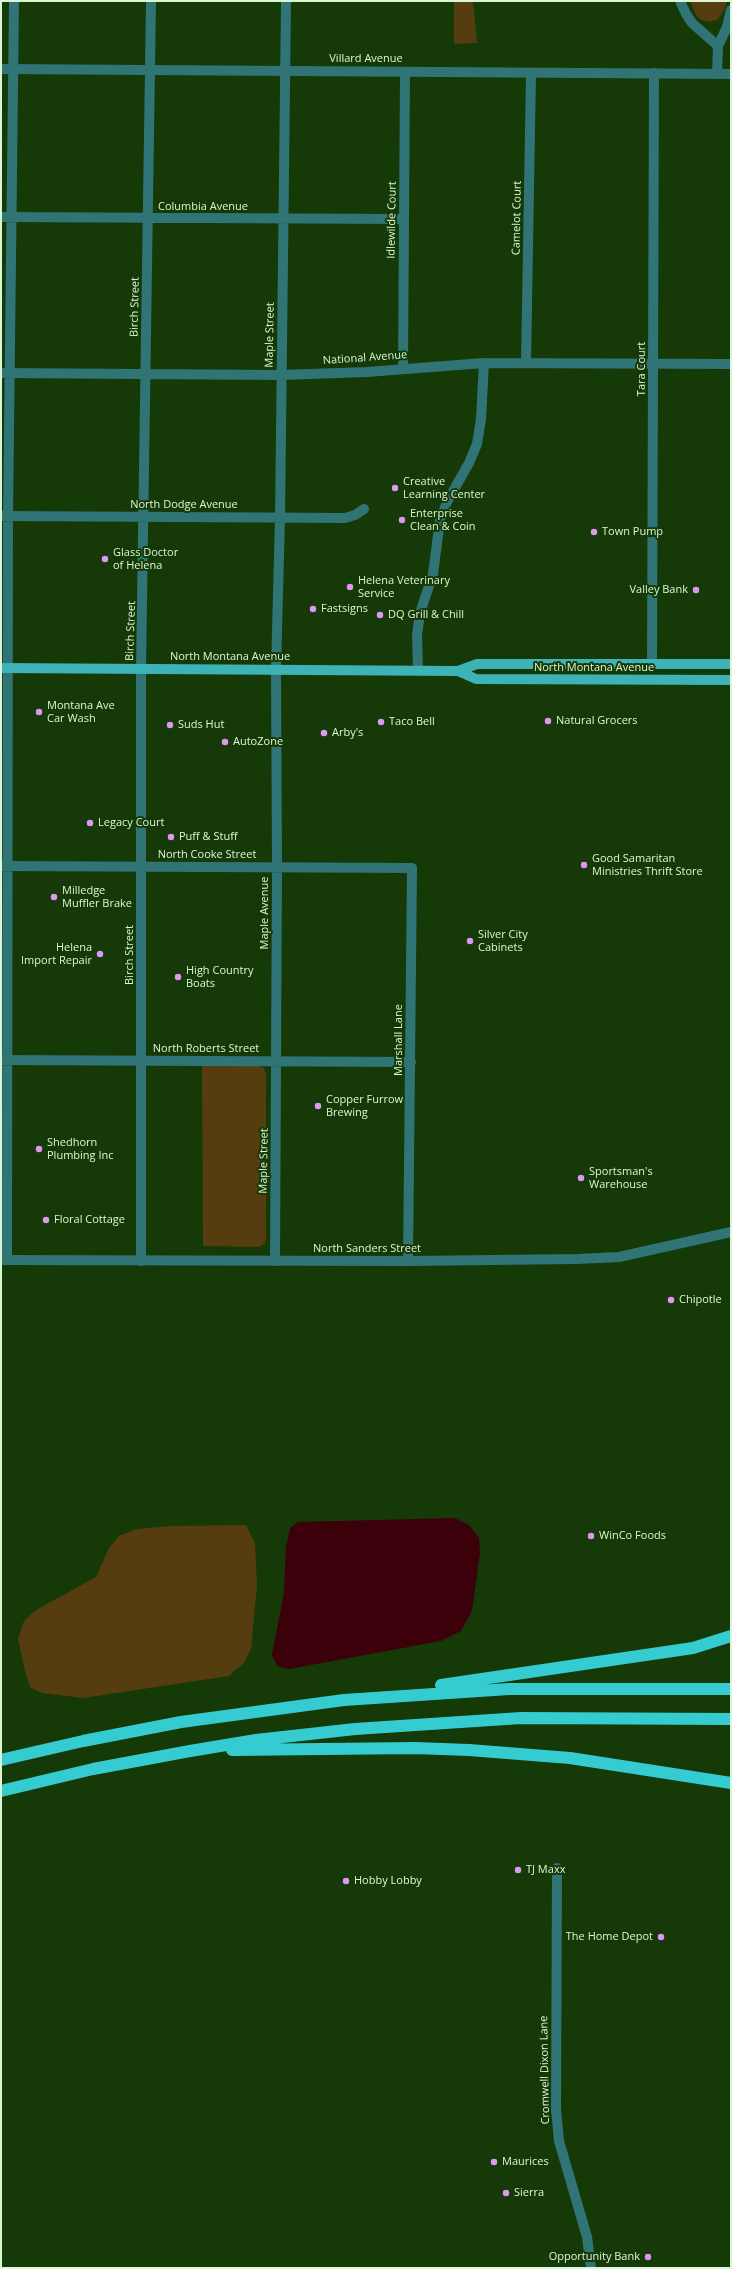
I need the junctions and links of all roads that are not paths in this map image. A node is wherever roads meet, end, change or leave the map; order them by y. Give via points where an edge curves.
1 (14, 1) edge
2 (151, 1) edge
3 (286, 1) edge
4 (680, 1) edge
5 (731, 10) edge
6 (718, 46) junction
7 (1, 69) edge
8 (14, 69) junction
9 (150, 70) junction
10 (285, 71) junction
11 (405, 72) junction
12 (531, 72) junction
13 (654, 73) junction
14 (717, 74) junction
15 (731, 74) edge
16 (1, 217) edge
17 (12, 217) junction
18 (148, 218) junction
19 (283, 219) junction
20 (404, 220) junction
21 (484, 363) junction
22 (654, 363) junction
23 (526, 364) junction
24 (731, 364) edge
25 (403, 368) junction
26 (6, 373) edge
27 (146, 374) junction
28 (281, 375) junction
29 (364, 509) dead end
30 (4, 516) edge
31 (145, 517) junction
32 (280, 518) junction
33 (652, 664) junction
34 (731, 664) edge
35 (4, 668) edge
36 (141, 668) junction
37 (276, 669) junction
38 (418, 670) junction
39 (458, 671) junction
40 (731, 680) edge
41 (4, 866) edge
42 (143, 867) junction
43 (278, 867) junction
44 (412, 868) joint
45 (4, 1060) edge
46 (142, 1060) junction
47 (277, 1061) junction
48 (411, 1062) junction
49 (731, 1232) edge
50 (4, 1260) edge
51 (141, 1261) junction
52 (275, 1261) junction
53 (408, 1261) junction
54 (731, 1636) edge
55 (731, 1689) edge
56 (344, 1700) junction
57 (731, 1719) edge
58 (190, 1751) junction
59 (1, 1760) edge
60 (731, 1782) edge
61 (1, 1791) edge
62 (557, 1868) dead end
63 (591, 2268) edge

1 - 8 street
2 - 9 street, Birch Street
3 - 10 street, Maple Street
4 - 6 street via 692,22
5 - 6 street via 727,27
6 - 14 street
7 - 8 street, Villard Avenue
8 - 9 street, Villard Avenue
8 - 17 street
9 - 10 street, Villard Avenue
9 - 18 street, Birch Street
10 - 11 street, Villard Avenue
10 - 19 street, Maple Street
11 - 12 street, Villard Avenue
11 - 20 street, Idlewilde Court
12 - 13 street, Villard Avenue
12 - 23 street, Camelot Court
13 - 14 street, Villard Avenue
13 - 22 street, Tara Court
14 - 15 street, Villard Avenue
16 - 17 street, Columbia Avenue
17 - 18 street, Columbia Avenue
17 - 26 street
18 - 19 street, Columbia Avenue
18 - 27 street, Birch Street
19 - 20 street, Columbia Avenue
19 - 28 street, Maple Street
20 - 25 street, Idlewilde Court
21 - 23 street, National Avenue
21 - 25 street, National Avenue
21 - 38 street via 477,444 440,520 433,574 420,614 417,635
22 - 23 street, National Avenue
22 - 24 street, National Avenue
22 - 33 street, Tara Court
25 - 28 street, National Avenue
26 - 27 street, National Avenue
26 - 30 street
27 - 28 street, National Avenue
27 - 31 street, Birch Street
28 - 32 street, Maple Street
29 - 32 street, North Dodge Avenue via 345,518
30 - 31 street, North Dodge Avenue
30 - 35 street
31 - 32 street, North Dodge Avenue
31 - 36 street, Birch Street
32 - 37 street, Maple Street
33 - 34 main road, North Montana Avenue
33 - 39 main road, North Montana Avenue via 477,664
35 - 36 main road, North Montana Avenue
35 - 41 street
36 - 37 main road, North Montana Avenue
36 - 42 street, Birch Street
37 - 38 main road, North Montana Avenue
37 - 43 street, Maple Avenue
38 - 39 main road, North Montana Avenue
39 - 40 main road, North Montana Avenue via 476,679
41 - 42 street, North Cooke Street
41 - 45 street
42 - 43 street, North Cooke Street
42 - 46 street, Birch Street
43 - 44 street, North Cooke Street
43 - 47 street, Maple Avenue
44 - 48 street, Marshall Lane
45 - 46 street, North Roberts Street
45 - 50 street
46 - 47 street, North Roberts Street
46 - 51 street, Birch Street
47 - 48 street, North Roberts Street
47 - 52 street, Maple Street
48 - 53 street, Marshall Lane
49 - 53 street, North Sanders Street via 619,1257
50 - 51 street, North Sanders Street
51 - 52 street, North Sanders Street
52 - 53 street, North Sanders Street
54 - 56 highway via 693,1648
55 - 56 highway via 509,1689
56 - 59 highway via 181,1722
57 - 58 highway via 560,1718 454,1721 322,1732
58 - 60 highway via 415,1748 469,1750 570,1758
58 - 61 highway via 93,1769
62 - 63 street, Cromwell Dixon Lane via 556,2109 560,2141 587,2238

